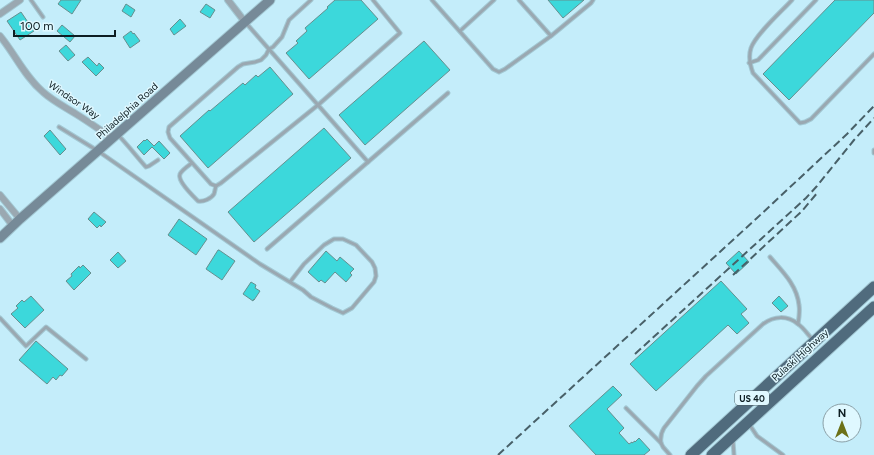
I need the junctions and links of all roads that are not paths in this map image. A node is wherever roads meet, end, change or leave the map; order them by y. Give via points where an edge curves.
1 (20, 0) edge
2 (31, 0) edge
3 (228, 0) edge
4 (270, 0) edge
5 (311, 0) edge
6 (373, 0) edge
7 (432, 0) edge
8 (494, 0) edge
9 (519, 0) edge
10 (593, 0) edge
11 (792, 0) edge
12 (816, 0) edge
13 (0, 14) edge
14 (43, 17) dead end
15 (245, 22) junction
16 (460, 31) junction
17 (0, 36) edge
18 (551, 36) junction
19 (269, 49) junction
20 (874, 54) edge
21 (750, 63) junction
22 (448, 93) dead end
23 (318, 105) junction
24 (59, 127) dead end
25 (115, 136) junction
26 (98, 151) junction
27 (158, 160) dead end
28 (368, 162) junction
29 (192, 163) junction
30 (216, 186) junction
31 (0, 195) edge
32 (0, 209) edge
33 (20, 219) junction
34 (13, 226) junction
35 (0, 238) edge
36 (267, 249) dead end
37 (770, 257) dead end
38 (290, 282) junction
39 (874, 287) edge
40 (874, 307) edge
41 (0, 318) edge
42 (798, 324) junction
43 (814, 341) junction
44 (86, 359) dead end
45 (626, 408) dead end
46 (748, 423) junction
47 (732, 436) junction
48 (660, 443) junction
49 (670, 455) edge
50 (691, 455) edge
51 (712, 455) edge
52 (734, 455) edge
53 (783, 455) edge

1 - 13 street
2 - 14 lane
3 - 15 street
4 - 15 main road, Philadelphia Road
5 - 19 lane via 289,20 282,36
6 - 23 lane via 400,33
7 - 16 lane
8 - 16 lane
9 - 18 lane
10 - 18 lane
11 - 21 lane via 757,36 750,49
12 - 21 lane via 758,60
15 - 19 lane
15 - 25 main road, Philadelphia Road
16 - 18 lane via 493,69 499,72
17 - 25 street, Windsor Way via 33,83 43,92
19 - 23 lane
19 - 29 lane via 261,60 238,67 170,128 170,138
20 - 21 lane via 811,119 800,123 753,73
22 - 28 lane
23 - 28 lane
23 - 30 lane
24 - 26 lane
25 - 26 main road, Philadelphia Road
25 - 27 lane via 131,149 146,167
26 - 33 main road, Philadelphia Road
26 - 38 lane via 260,264
28 - 36 lane
29 - 30 lane via 211,184
29 - 30 lane via 181,173 180,181 198,201 207,200
31 - 33 street
32 - 34 street
33 - 34 main road, Philadelphia Road
34 - 35 main road, Philadelphia Road
37 - 42 lane via 791,282 797,295 800,305
38 - 38 lane via 304,264 334,239 343,239 356,245 372,262 376,276 352,308 343,313 311,297
39 - 43 highway, Pulaski Highway / US 40
40 - 46 highway, Pulaski Highway / US 40
41 - 44 lane via 26,346 46,327
42 - 43 lane
42 - 48 lane via 782,318 774,318 763,324 697,386 664,428
43 - 50 highway, Pulaski Highway / US 40
45 - 48 lane
46 - 47 highway, Pulaski Highway / US 40
46 - 53 lane via 757,436
47 - 51 highway, Pulaski Highway / US 40
47 - 52 lane
48 - 49 lane

